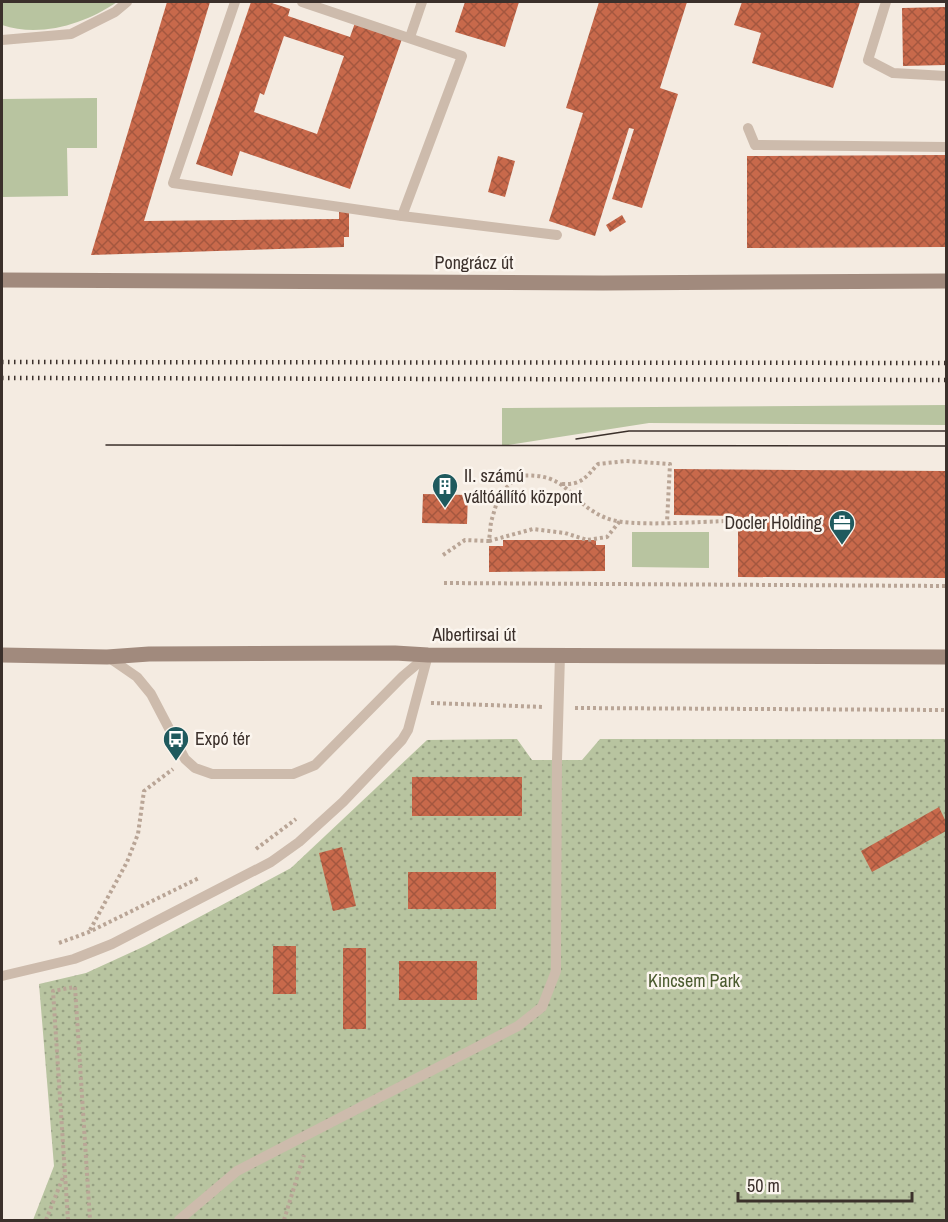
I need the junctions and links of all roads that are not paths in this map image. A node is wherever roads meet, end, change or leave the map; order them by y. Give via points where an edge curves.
1 (127, 2) edge
2 (235, 2) edge
3 (302, 2) edge
4 (422, 2) edge
5 (886, 2) edge
6 (410, 37) junction
7 (2, 40) edge
8 (946, 76) edge
9 (748, 128) dead end
10 (946, 147) edge
11 (402, 216) junction
12 (557, 236) dead end
13 (2, 280) edge
14 (946, 280) edge
15 (2, 655) edge
16 (428, 655) junction
17 (560, 655) junction
18 (107, 657) junction
19 (946, 657) edge
20 (2, 976) edge
21 (179, 1221) edge

1 - 7 lane via 71,34
2 - 11 lane via 173,183
3 - 6 lane
4 - 6 lane
5 - 8 lane via 868,60 892,73
6 - 11 lane via 462,56
9 - 10 lane via 755,145
11 - 12 lane
13 - 14 street, Pongrácz út
15 - 18 street, Albertirsai út
16 - 17 street, Albertirsai út
16 - 18 street, Albertirsai út
16 - 18 lane via 315,765 294,774 212,774 195,768 185,759 151,694 137,677
16 - 20 lane via 402,740 299,842 238,881 123,939 74,959
17 - 19 street, Albertirsai út
17 - 21 lane via 556,971 542,1007 518,1026 237,1171

